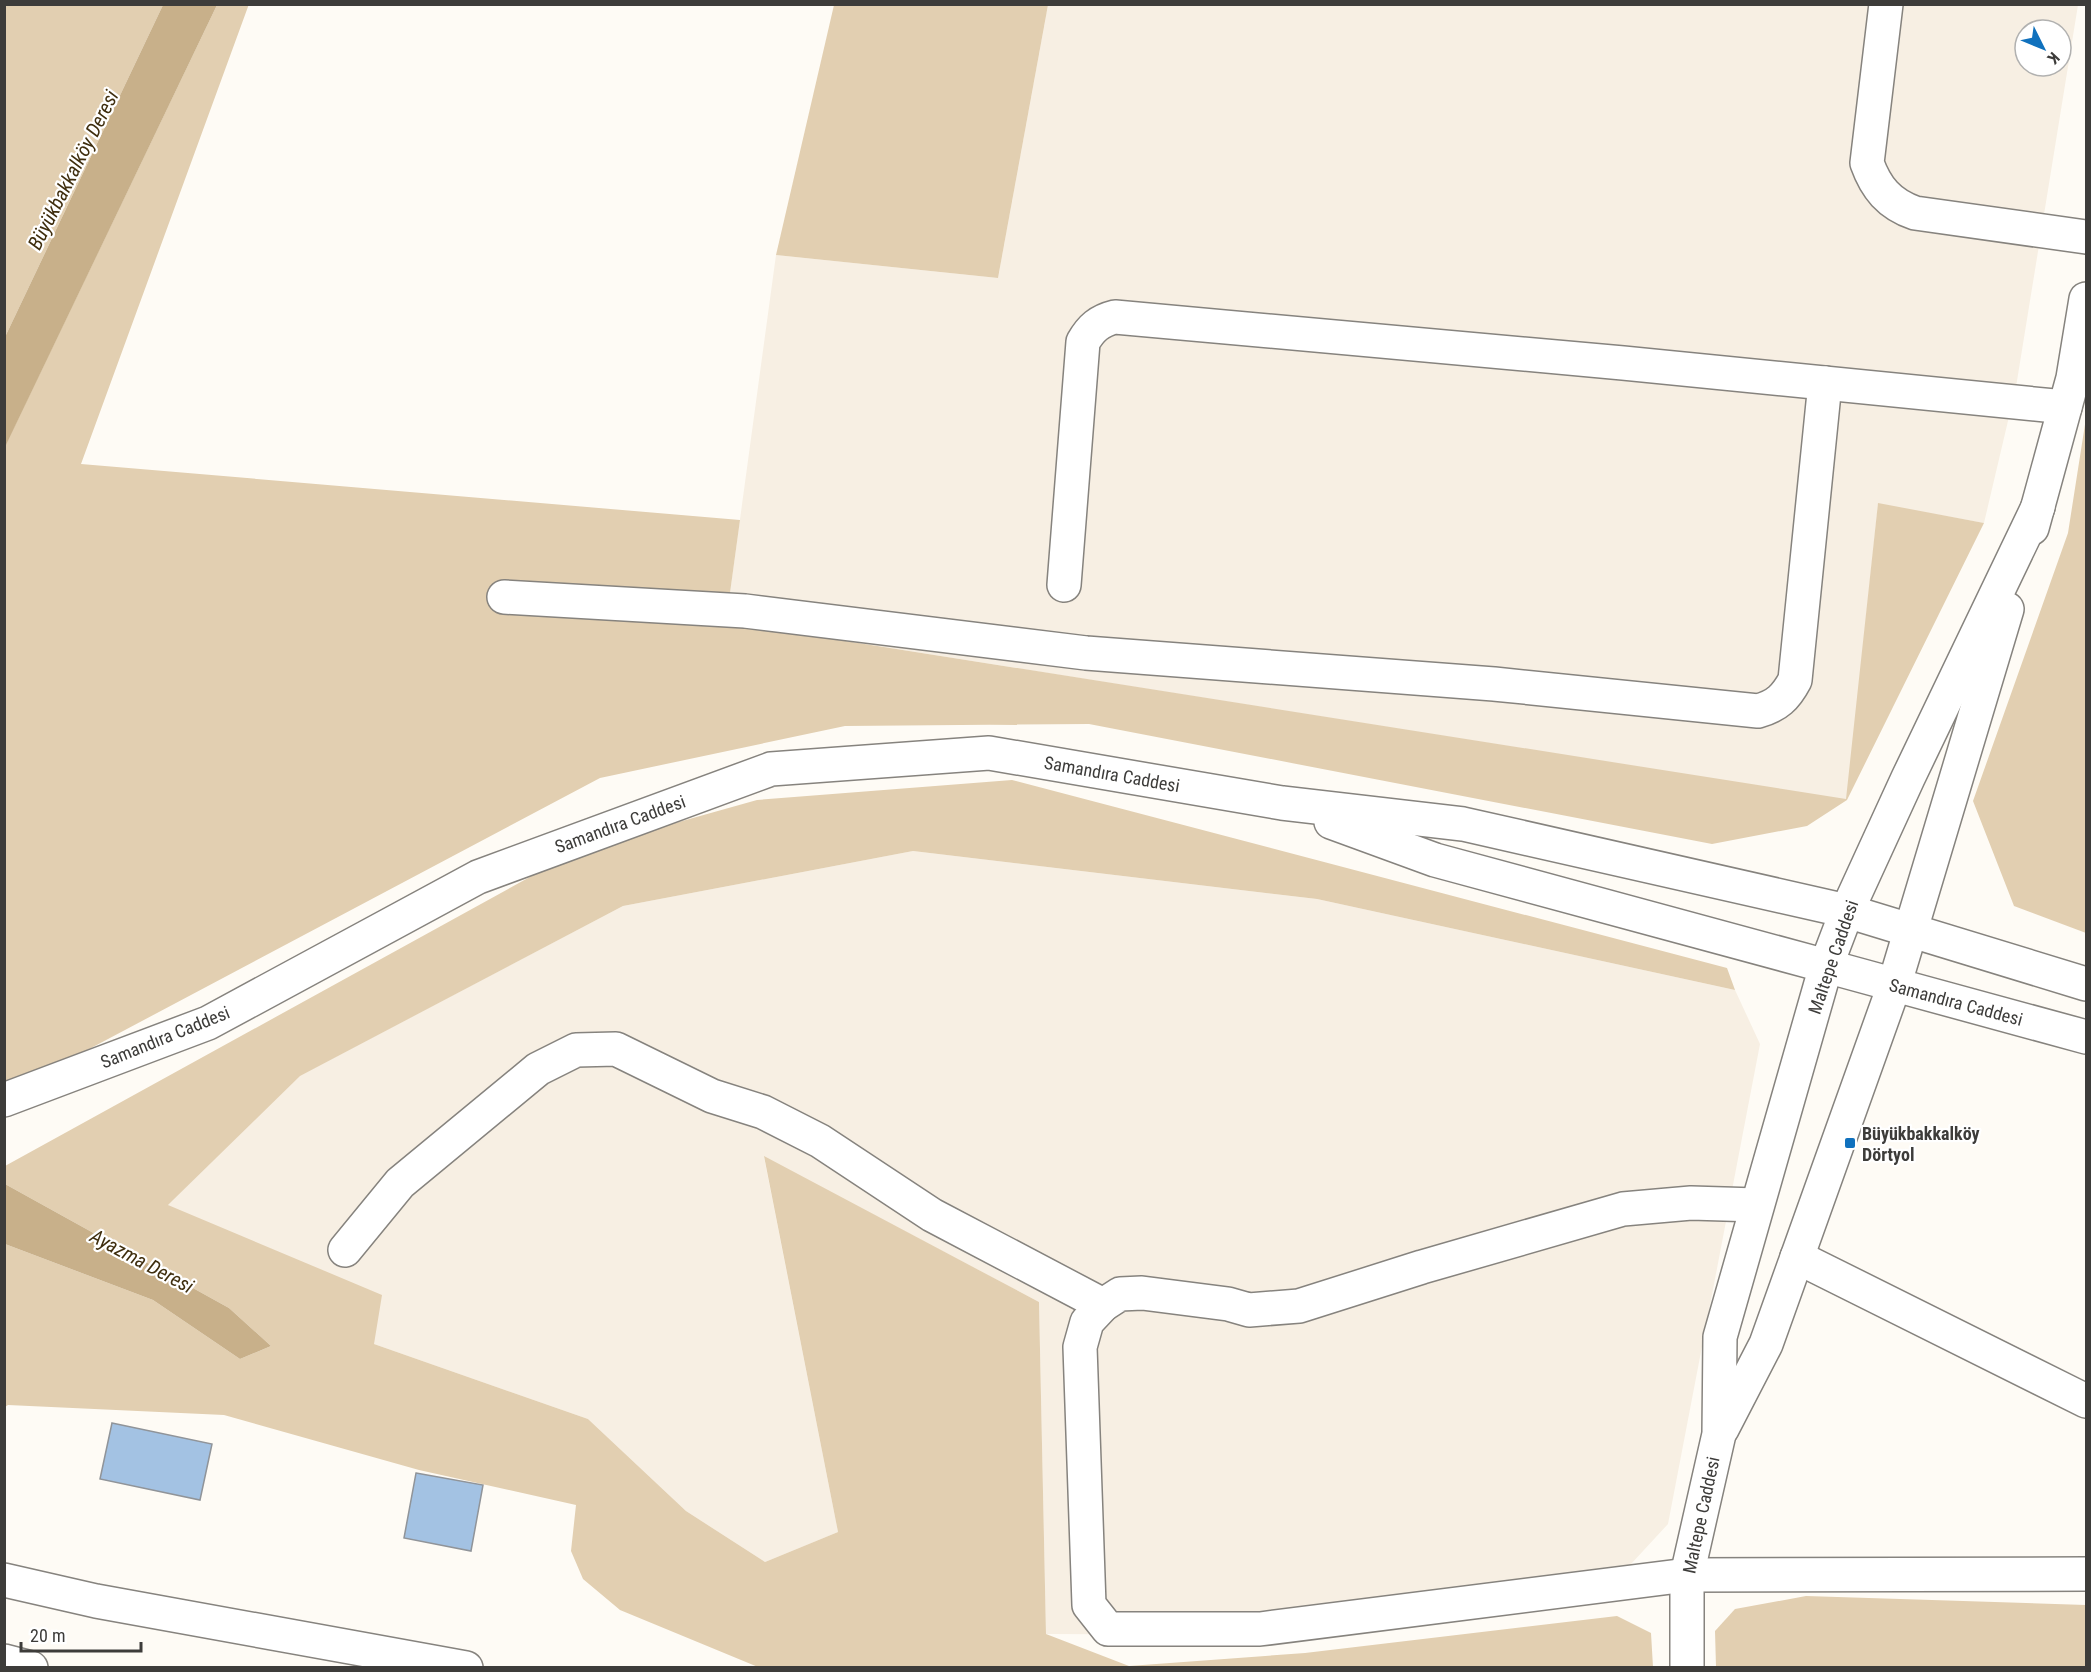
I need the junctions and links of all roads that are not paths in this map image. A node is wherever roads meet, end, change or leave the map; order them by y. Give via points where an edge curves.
1 (1886, 4) edge
2 (2086, 237) edge
3 (2086, 299) edge
4 (1825, 383) junction
5 (2065, 407) junction
6 (2038, 507) junction
7 (1064, 585) dead end
8 (504, 597) dead end
9 (1282, 803) junction
10 (1847, 911) junction
11 (1909, 930) junction
12 (1826, 966) junction
13 (2086, 984) edge
14 (1894, 986) junction
15 (2086, 1038) edge
16 (4, 1100) edge
17 (1757, 1205) junction
18 (345, 1250) dead end
19 (1797, 1257) junction
20 (1103, 1305) junction
21 (2086, 1401) edge
22 (1719, 1434) junction
23 (2086, 1574) edge
24 (1686, 1575) junction
25 (4, 1580) edge
26 (4, 1661) edge
27 (32, 1668) edge
28 (466, 1668) edge
29 (1687, 1668) edge

1 - 2 main road via 1867,163 1882,193 1915,213
3 - 5 main road, Maltepe Caddesi
4 - 5 main road
4 - 7 main road via 1115,317 1104,320 1083,342
4 - 8 main road via 1795,680 1779,703 1758,711 1494,684 1086,653 745,611
5 - 6 main road, Maltepe Caddesi
6 - 10 main road, Maltepe Caddesi
6 - 11 main road, Maltepe Caddesi
9 - 10 main road via 1462,824
9 - 12 main road, Samandıra Caddesi via 1435,860
9 - 16 main road, Samandıra Caddesi via 989,753 771,769 478,877 208,1023
10 - 11 main road
10 - 12 main road, Maltepe Caddesi
11 - 13 main road
11 - 14 main road, Maltepe Caddesi
12 - 14 main road, Samandıra Caddesi
12 - 17 main road, Maltepe Caddesi
14 - 15 main road, Samandıra Caddesi
14 - 19 main road, Maltepe Caddesi
17 - 20 main road via 1691,1203 1623,1209 1299,1306 1249,1310 1142,1293 1120,1294
17 - 22 main road, Maltepe Caddesi via 1720,1337
18 - 20 main road via 400,1183 538,1069 576,1050 616,1049 712,1096 763,1112 820,1141 932,1215
19 - 21 main road
19 - 22 main road, Maltepe Caddesi via 1766,1344
20 - 24 main road via 1087,1322 1080,1347 1089,1605 1108,1629 1260,1629
22 - 24 main road, Maltepe Caddesi
23 - 24 main road
24 - 29 main road, Maltepe Caddesi
25 - 28 main road via 96,1601
26 - 27 main road

